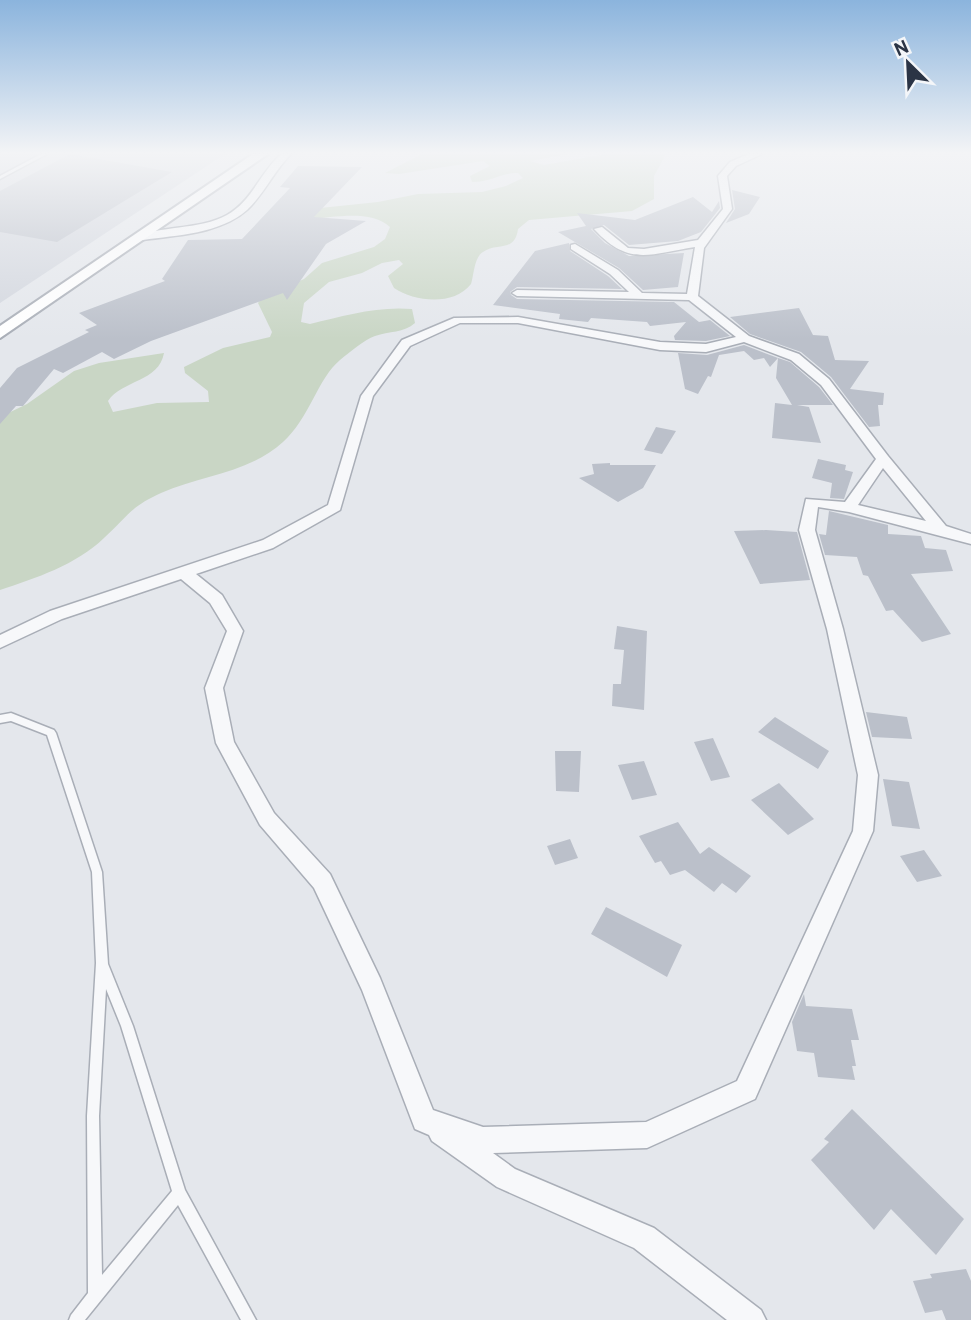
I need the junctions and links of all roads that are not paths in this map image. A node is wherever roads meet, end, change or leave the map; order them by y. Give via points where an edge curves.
1 (174, 216) edge
2 (235, 216) edge
3 (724, 216) edge
4 (599, 229) dead end
5 (143, 237) junction
6 (701, 243) junction
7 (575, 247) dead end
8 (517, 293) dead end
9 (692, 297) junction
10 (641, 298) junction
11 (0, 333) edge
12 (745, 338) junction
13 (883, 459) junction
14 (849, 507) junction
15 (942, 529) junction
16 (971, 539) edge
17 (183, 572) junction
18 (0, 642) edge
19 (0, 719) edge
20 (102, 964) junction
21 (424, 1120) junction
22 (179, 1193) junction
23 (95, 1295) junction
24 (76, 1320) edge
25 (249, 1320) edge
26 (751, 1320) edge

1 - 5 main road
2 - 5 street
3 - 6 street
4 - 6 street via 625,251 645,253
5 - 11 main road
6 - 9 street
7 - 10 street via 614,272
8 - 10 street
9 - 10 street
9 - 12 street
12 - 13 street via 795,357 825,382
12 - 17 street via 706,348 660,346 518,320 458,320 406,343 367,396 335,507 268,544
13 - 14 street
13 - 15 street
14 - 15 street
14 - 21 street via 811,502 807,530 868,775 863,831 746,1090 647,1135 483,1140
15 - 16 street
17 - 18 street via 56,615
17 - 21 street via 216,599 235,631 214,688 225,743 267,819 322,881 372,986
19 - 20 lane via 10,717 51,733 97,872
20 - 22 lane via 127,1026
20 - 23 lane via 93,1116
21 - 26 street via 506,1178 644,1238
22 - 23 lane
22 - 25 lane
23 - 24 lane

